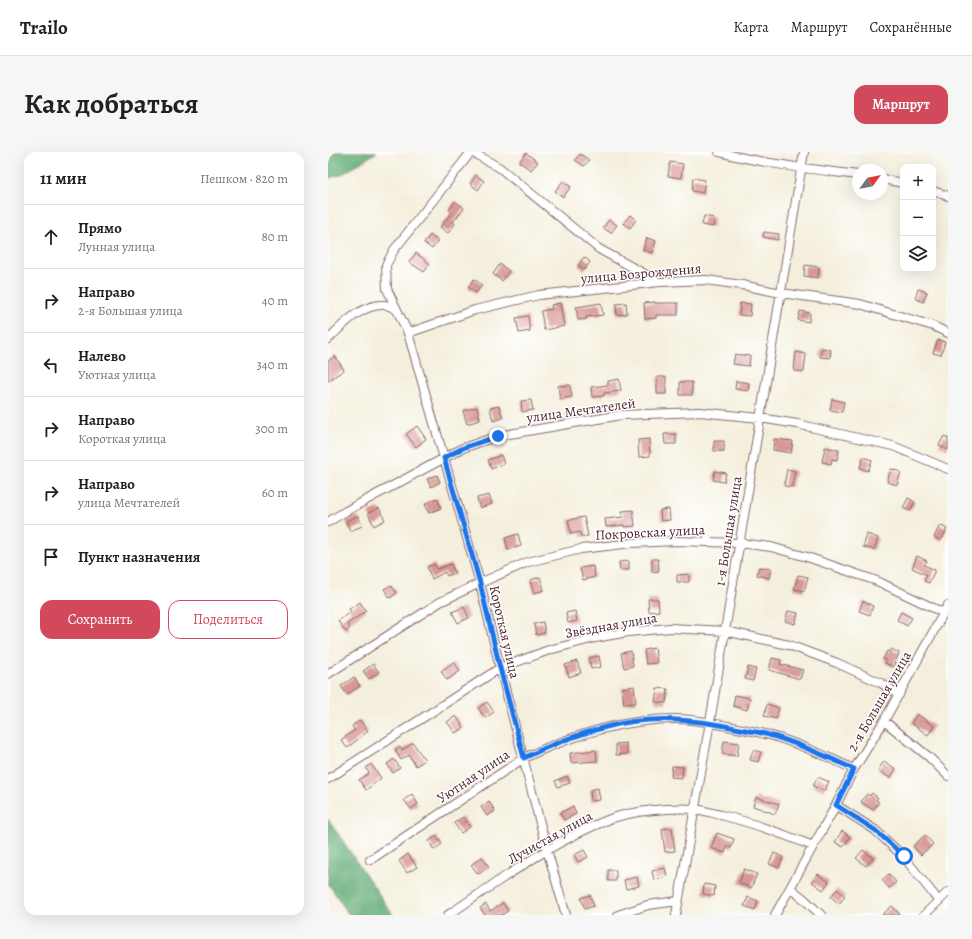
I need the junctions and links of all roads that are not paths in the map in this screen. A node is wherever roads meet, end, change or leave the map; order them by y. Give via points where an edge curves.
1 (471, 152) edge
2 (719, 152) edge
3 (804, 152) edge
4 (802, 168) junction
5 (852, 174) edge
6 (888, 180) edge
7 (900, 182) edge
8 (936, 192) edge
9 (948, 196) edge
10 (659, 282) junction
11 (781, 293) junction
12 (397, 310) junction
13 (948, 332) edge
14 (408, 333) junction
15 (328, 339) edge
16 (760, 418) junction
17 (444, 458) junction
18 (948, 470) edge
19 (328, 522) edge
20 (739, 543) junction
21 (480, 583) junction
22 (948, 605) edge
23 (944, 613) junction
24 (725, 632) junction
25 (500, 668) junction
26 (328, 674) edge
27 (899, 695) junction
28 (710, 722) junction
29 (884, 722) junction
30 (524, 758) junction
31 (854, 769) junction
32 (948, 776) edge
33 (328, 779) edge
34 (836, 805) junction
35 (695, 809) junction
36 (813, 846) junction
37 (547, 850) junction
38 (370, 860) dead end
39 (790, 888) junction
40 (948, 892) edge
41 (938, 900) junction
42 (678, 901) junction
43 (448, 915) edge
44 (566, 915) edge
45 (618, 915) edge
46 (676, 915) edge
47 (774, 915) edge
48 (821, 915) edge
49 (924, 915) edge

1 - 10 street via 500,168 599,249
1 - 12 street, Короткая улица via 394,250 386,265 387,289
2 - 4 street
3 - 4 street, 1-я Большая улица
4 - 5 street
4 - 11 street, 1-я Большая улица
6 - 7 street
8 - 9 street
10 - 11 street, улица Возрождения via 706,280
10 - 14 street, улица Возрождения via 539,295 476,310
11 - 13 street, улица Возрождения via 860,304
11 - 16 street, 1-я Большая улица
12 - 14 street, Короткая улица
12 - 15 street via 385,305 371,307 348,320
14 - 17 street, Короткая улица
16 - 17 street, улица Мечтателей via 699,412 621,415 498,436 463,448
16 - 18 street, улица Мечтателей via 893,446
16 - 20 street, 1-я Большая улица
17 - 19 street, улица Мечтателей
17 - 21 street, Короткая улица
20 - 21 street, Покровская улица via 676,541 581,549 528,562
20 - 23 street, Покровская улица via 771,547 807,557 877,582
20 - 24 street, 1-я Большая улица
21 - 25 street, Короткая улица
21 - 26 street, Покровская улица via 440,602
22 - 23 street, 2-я Большая улица
23 - 27 street, 2-я Большая улица
24 - 25 street, Звёздная улица via 670,628 628,632 549,650
24 - 27 street, Звёздная улица via 789,645 881,683
24 - 28 street, 1-я Большая улица
25 - 30 street, Короткая улица
25 - 33 street, Звёздная улица
27 - 29 street, 2-я Большая улица
28 - 30 street, Уютная улица via 677,719 608,726 580,734
28 - 31 street, Уютная улица via 769,735
28 - 35 street, 1-я Большая улица
29 - 31 street, 2-я Большая улица
29 - 32 street via 929,757
30 - 37 street, Короткая улица
30 - 38 street, Уютная улица
31 - 34 street, 2-я Большая улица
34 - 36 street, 2-я Большая улица
34 - 41 street via 875,830 904,856
35 - 36 street, Лучистая улица via 740,820
35 - 37 street, Лучистая улица via 644,812 611,819 579,832
35 - 42 street, 1-я Большая улица
36 - 39 street, 2-я Большая улица
37 - 43 street, Лучистая улица
37 - 44 street, Короткая улица
39 - 47 street, 2-я Большая улица
39 - 48 street
40 - 41 street
41 - 49 street
42 - 45 street via 648,905
42 - 46 street, 1-я Большая улица

